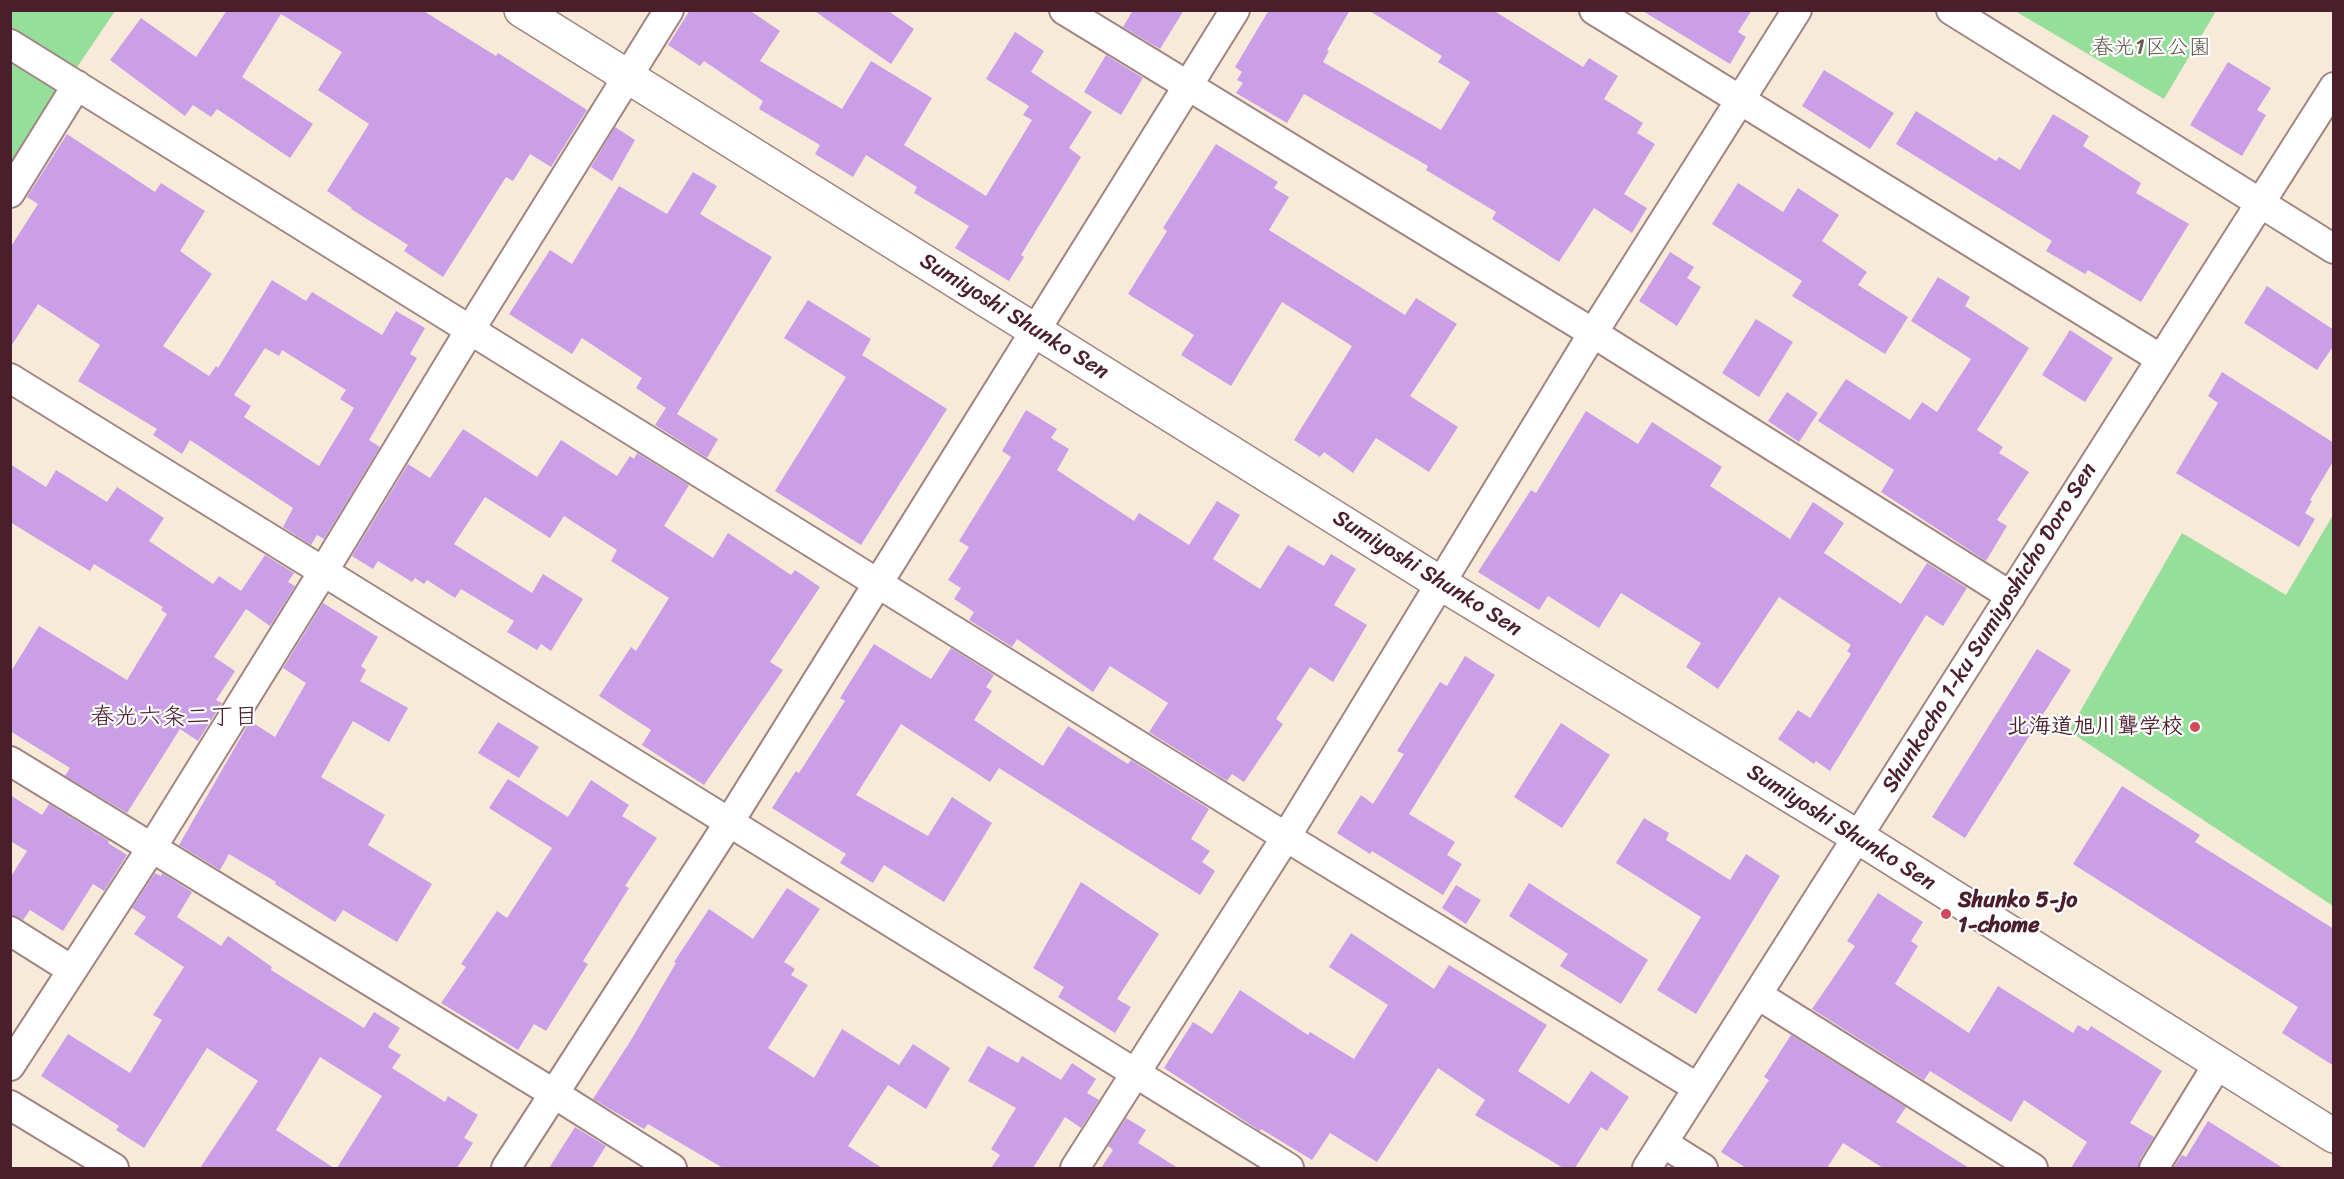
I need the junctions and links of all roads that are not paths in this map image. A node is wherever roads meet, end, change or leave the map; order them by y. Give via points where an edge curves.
1 (521, 10) edge
2 (669, 10) edge
3 (1064, 10) edge
4 (1235, 10) edge
5 (1594, 10) edge
6 (1797, 10) edge
7 (1951, 10) edge
8 (10, 44) edge
9 (629, 77) junction
10 (77, 85) junction
11 (1187, 86) junction
12 (2334, 87) edge
13 (1740, 100) junction
14 (10, 193) edge
15 (2260, 202) junction
16 (2334, 249) edge
17 (470, 330) junction
18 (1037, 331) junction
19 (1593, 333) junction
20 (2161, 358) junction
21 (10, 378) edge
22 (323, 572) junction
23 (879, 583) junction
24 (1440, 583) junction
25 (2011, 596) junction
26 (10, 761) edge
27 (729, 824) junction
28 (1286, 837) junction
29 (1858, 837) junction
30 (151, 849) junction
31 (10, 931) edge
32 (72, 970) junction
33 (1758, 995) junction
34 (2218, 1064) junction
35 (10, 1066) edge
36 (1135, 1074) junction
37 (1698, 1088) junction
38 (553, 1093) junction
39 (10, 1105) edge
40 (2334, 1136) edge
41 (1663, 1143) junction
42 (114, 1168) edge
43 (506, 1168) edge
44 (672, 1168) edge
45 (1074, 1168) edge
46 (1290, 1168) edge
47 (1647, 1168) edge
48 (1703, 1168) edge
49 (2033, 1168) edge
50 (2154, 1168) edge

1 - 9 street, Sumiyoshi Shunko Sen
2 - 9 street
3 - 11 street
4 - 11 street
5 - 13 street
6 - 13 street
7 - 15 street
8 - 10 street
9 - 17 street
9 - 18 street, Sumiyoshi Shunko Sen
10 - 14 street
10 - 17 street
11 - 18 street
11 - 19 street
12 - 15 street, Shunkocho 1-ku Sumiyoshicho Doro Sen
13 - 19 street
13 - 20 street
15 - 16 street
15 - 20 street, Shunkocho 1-ku Sumiyoshicho Doro Sen
17 - 22 street
17 - 23 street
18 - 23 street
18 - 24 street, Sumiyoshi Shunko Sen
19 - 24 street
19 - 25 street
20 - 25 street, Shunkocho 1-ku Sumiyoshicho Doro Sen
21 - 22 street
22 - 27 street
22 - 30 street
23 - 27 street
23 - 28 street
24 - 28 street
24 - 29 street, Sumiyoshi Shunko Sen
25 - 29 street, Shunkocho 1-ku Sumiyoshicho Doro Sen
26 - 30 street
27 - 36 street
27 - 38 street
28 - 36 street
28 - 37 street
29 - 33 street, Shunkocho 1-ku Sumiyoshicho Doro Sen
29 - 34 street, Sumiyoshi Shunko Sen
30 - 32 street
30 - 38 street
31 - 32 street
32 - 35 street
33 - 37 street, Shunkocho 1-ku Sumiyoshicho Doro Sen
33 - 49 street
34 - 40 street, Sumiyoshi Shunko Sen
34 - 50 street
36 - 45 street
36 - 46 street
37 - 41 street, Shunkocho 1-ku Sumiyoshicho Doro Sen
38 - 43 street
38 - 44 street
39 - 42 street
41 - 47 street, Shunkocho 1-ku Sumiyoshicho Doro Sen
41 - 48 street

